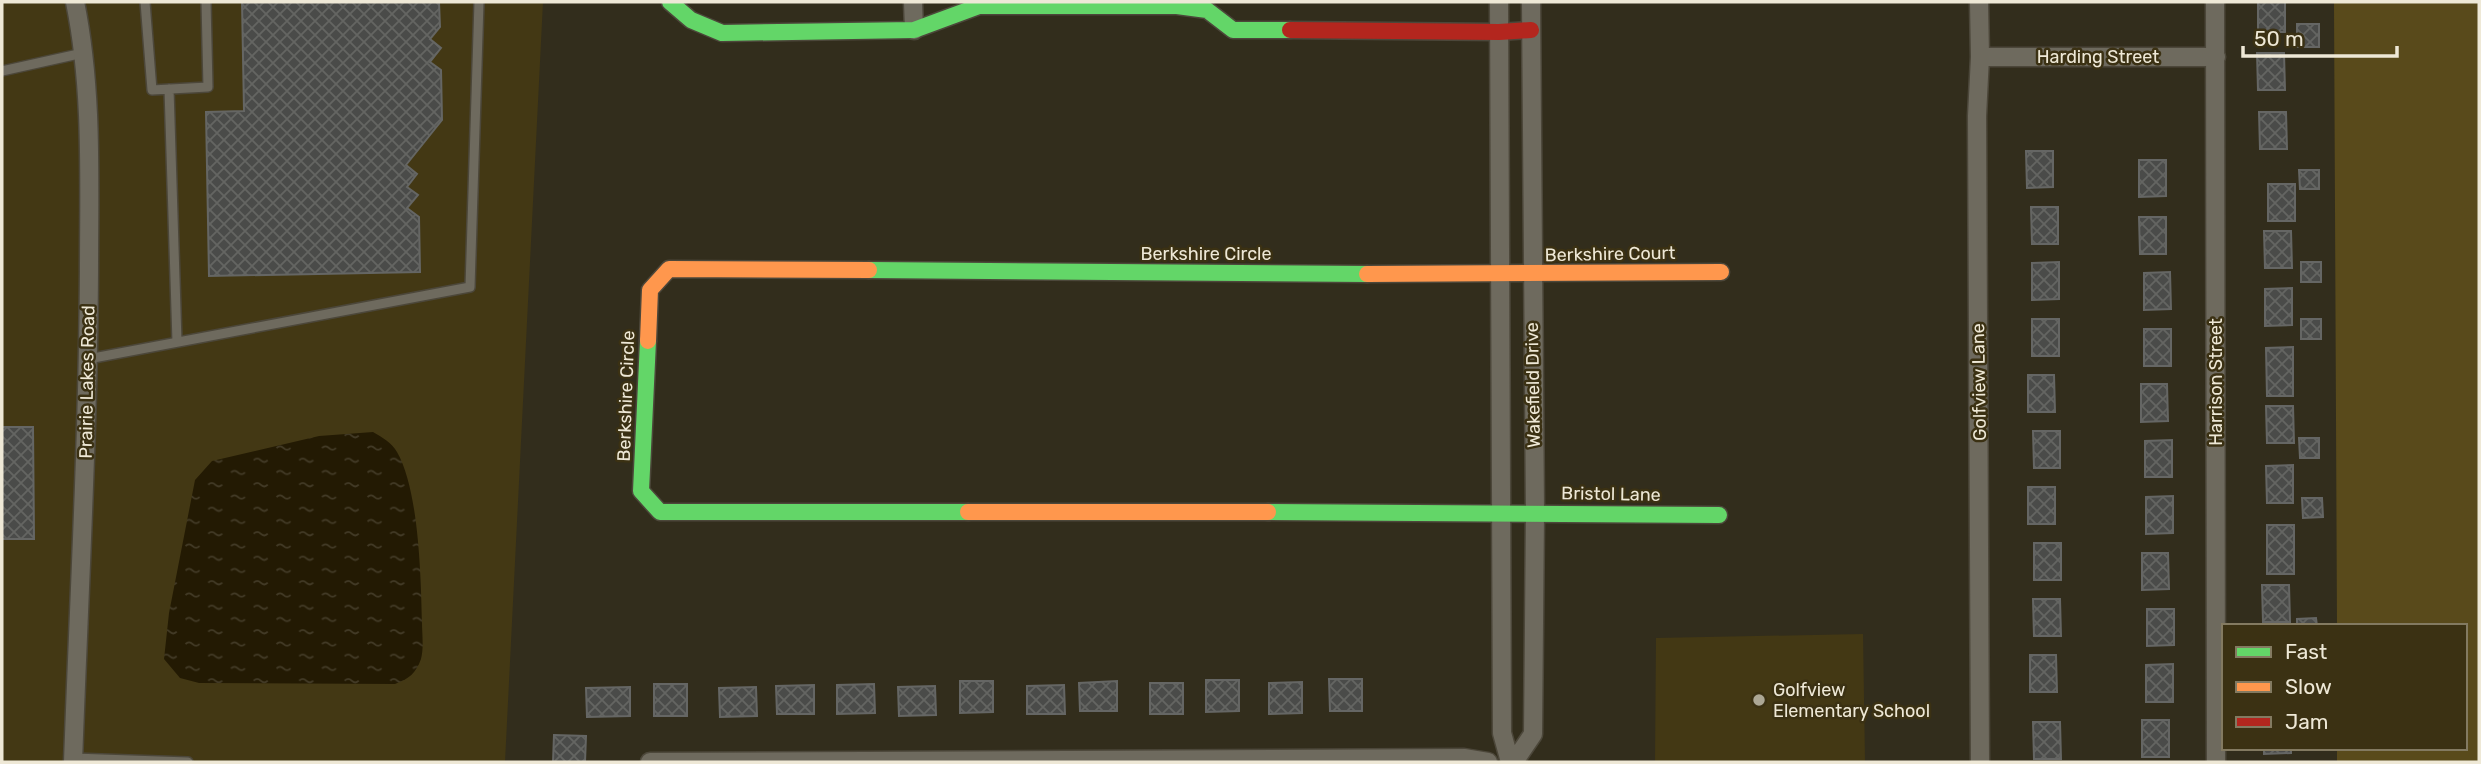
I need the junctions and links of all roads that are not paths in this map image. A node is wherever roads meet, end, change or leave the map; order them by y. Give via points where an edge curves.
1 (75, 2) edge
2 (145, 2) edge
3 (206, 2) edge
4 (479, 2) edge
5 (670, 2) edge
6 (913, 2) edge
7 (1499, 2) edge
8 (1531, 2) edge
9 (1979, 2) edge
10 (2215, 2) edge
11 (968, 6) edge
12 (1207, 6) edge
13 (914, 30) junction
14 (1531, 30) junction
15 (1499, 32) junction
16 (83, 53) junction
17 (1980, 57) junction
18 (2216, 58) junction
19 (2, 68) edge
20 (169, 89) junction
21 (1721, 272) dead end
22 (1499, 275) junction
23 (1532, 275) junction
24 (177, 342) junction
25 (88, 359) junction
26 (1502, 512) junction
27 (1535, 513) junction
28 (1719, 515) dead end
29 (73, 760) edge
30 (153, 762) edge
31 (188, 762) edge
32 (650, 762) edge
33 (1488, 762) edge
34 (1512, 762) edge
35 (1980, 762) edge
36 (2216, 762) edge

1 - 16 street, Prairie Lakes Road
2 - 20 lane via 152,90
3 - 20 lane via 208,88
4 - 24 lane via 470,287
5 - 13 street via 691,20 722,33
6 - 13 street
7 - 15 street, Wakefield Drive
8 - 14 street, Wakefield Drive
9 - 17 street, Golfview Lane
10 - 18 street, Harrison Street
11 - 12 street
11 - 13 street
12 - 15 street via 1233,30
14 - 15 street
14 - 23 street, Wakefield Drive
15 - 22 street, Wakefield Drive
16 - 19 lane
16 - 25 street, Prairie Lakes Road via 89,143
17 - 18 street, Harding Street
17 - 35 street, Golfview Lane
18 - 36 street, Harrison Street
20 - 24 lane
21 - 23 street, Berkshire Court
22 - 23 street, Berkshire Court
22 - 26 street, Wakefield Drive
22 - 26 street, Berkshire Circle via 669,269 650,289 641,491 660,512
23 - 27 street, Wakefield Drive
24 - 25 lane
25 - 29 street, Prairie Lakes Road
26 - 27 street, Bristol Lane
26 - 34 street, Wakefield Drive via 1502,733
27 - 28 street, Bristol Lane
27 - 34 street, Wakefield Drive via 1532,734
29 - 30 lane
30 - 31 lane
32 - 33 street via 1451,758

